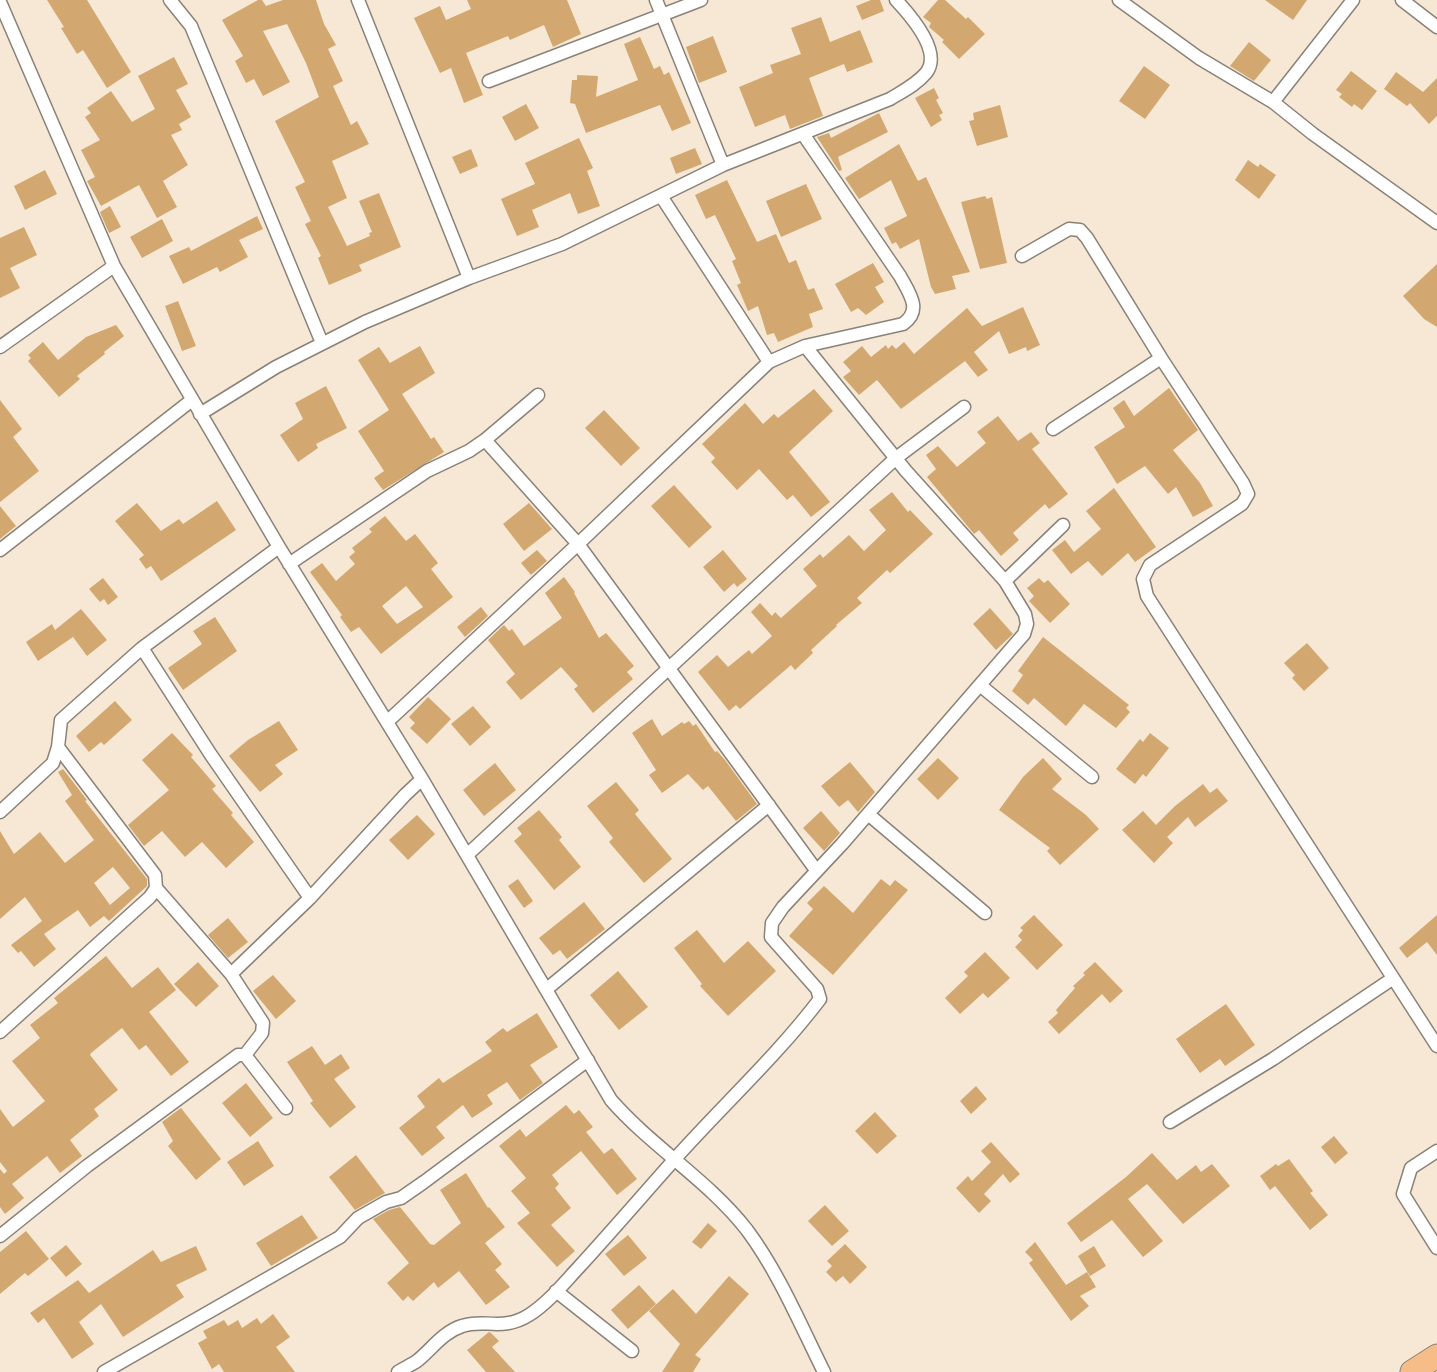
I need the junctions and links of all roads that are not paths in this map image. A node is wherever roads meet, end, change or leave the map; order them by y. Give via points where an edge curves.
1 (170, 0) edge
2 (358, 0) edge
3 (656, 0) edge
4 (701, 0) edge
5 (896, 0) edge
6 (1119, 0) edge
7 (1353, 0) edge
8 (1402, 0) edge
9 (0, 2) edge
10 (663, 16) junction
11 (1437, 27) edge
12 (489, 80) dead end
13 (1273, 102) junction
14 (803, 134) junction
15 (723, 165) junction
16 (661, 195) junction
17 (1437, 223) edge
18 (1022, 256) dead end
19 (114, 266) junction
20 (469, 278) junction
21 (322, 343) junction
22 (0, 346) edge
23 (805, 346) junction
24 (1161, 358) junction
25 (769, 362) junction
26 (538, 395) dead end
27 (192, 400) junction
28 (964, 407) dead end
29 (201, 414) junction
30 (1053, 429) dead end
31 (485, 440) junction
32 (896, 458) junction
33 (1063, 525) dead end
34 (578, 544) junction
35 (279, 547) junction
36 (0, 550) edge
37 (289, 564) junction
38 (1005, 582) junction
39 (142, 648) junction
40 (671, 669) junction
41 (981, 686) junction
42 (387, 722) junction
43 (58, 747) junction
44 (1092, 777) dead end
45 (422, 779) junction
46 (769, 805) junction
47 (0, 812) edge
48 (868, 814) junction
49 (467, 855) junction
50 (816, 870) junction
51 (156, 888) junction
52 (310, 898) junction
53 (985, 913) dead end
54 (231, 974) junction
55 (1392, 979) junction
56 (548, 988) junction
57 (0, 1032) edge
58 (1437, 1046) edge
59 (245, 1055) junction
60 (588, 1059) junction
61 (286, 1108) dead end
62 (1170, 1122) dead end
63 (1437, 1151) edge
64 (675, 1159) junction
65 (0, 1237) edge
66 (1437, 1248) edge
67 (556, 1291) junction
68 (632, 1351) dead end
69 (1437, 1356) edge
70 (104, 1372) edge
71 (398, 1372) edge
72 (824, 1372) edge
73 (1412, 1372) edge

1 - 21 street via 191,26
2 - 20 street
3 - 10 street
4 - 10 street
5 - 14 street via 925,38 932,56 929,70 890,99
6 - 13 street via 1199,58
7 - 13 street
8 - 11 street
9 - 19 street
10 - 12 street
10 - 15 street
13 - 17 street
14 - 15 street
14 - 23 street via 900,276 915,310 903,324
15 - 16 street
16 - 20 street via 562,244
16 - 25 street
18 - 24 street via 1069,229 1080,230
19 - 22 street
19 - 27 street
20 - 21 street
21 - 29 street
23 - 25 street
23 - 32 street
24 - 30 street
24 - 55 street via 1248,494 1242,504 1150,565 1143,579 1147,596
25 - 34 street
26 - 31 street
27 - 29 street
27 - 36 street
28 - 32 street
29 - 35 street
31 - 34 street
31 - 37 street via 417,478
32 - 38 street
32 - 40 street
33 - 38 street
34 - 40 street
34 - 42 street
35 - 37 street
35 - 39 street
37 - 42 street
38 - 41 street via 1027,624 1024,635
39 - 43 street via 61,720
39 - 52 street
40 - 46 street
40 - 49 street
41 - 44 street
41 - 48 street
42 - 45 street
43 - 47 street via 53,763
43 - 51 street via 155,875
45 - 49 street
45 - 52 street
46 - 50 street
46 - 56 street
48 - 50 street
48 - 53 street
49 - 56 street
50 - 64 street via 772,923 771,937 817,989 820,999
51 - 54 street
51 - 57 street
52 - 54 street
54 - 59 street via 262,1023 262,1033
55 - 58 street
55 - 62 street
56 - 60 street
59 - 61 street
59 - 65 street via 238,1055 87,1166
60 - 64 street via 611,1100
60 - 70 street via 401,1198 358,1217 340,1237
63 - 66 street via 1411,1168 1403,1194
64 - 67 street
64 - 72 street via 747,1230
67 - 68 street
67 - 71 street via 516,1322 465,1324
69 - 73 highway

